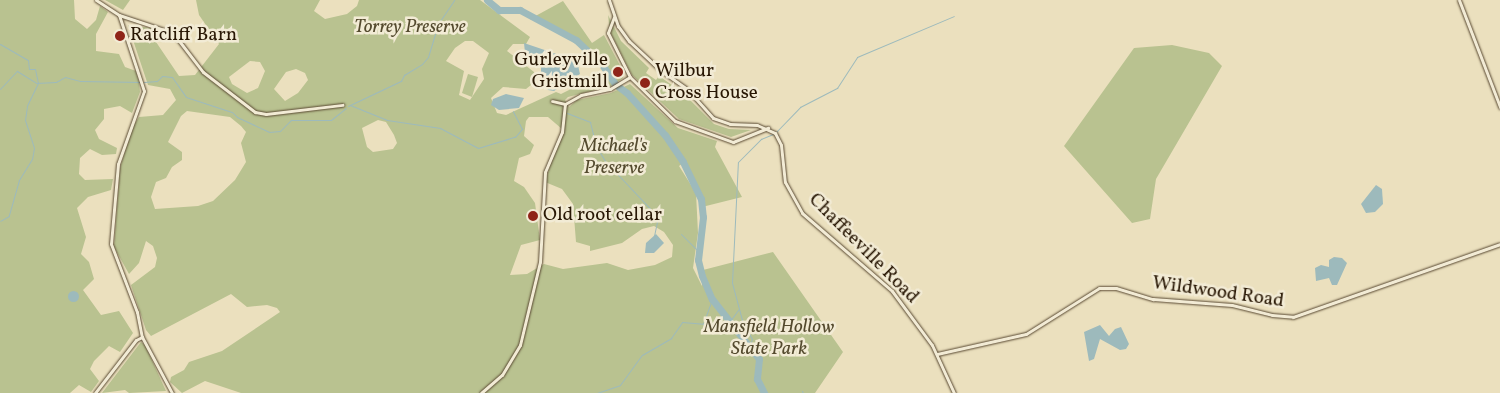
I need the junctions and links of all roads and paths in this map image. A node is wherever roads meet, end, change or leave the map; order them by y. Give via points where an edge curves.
1 (96, 0) edge
2 (609, 0) edge
3 (1459, 0) edge
4 (119, 15) junction
5 (614, 16) junction
6 (630, 77) junction
7 (552, 101) dead end
8 (565, 104) junction
9 (342, 105) dead end
10 (1500, 107) edge
11 (768, 128) junction
12 (1500, 244) edge
13 (142, 337) junction
14 (937, 354) junction
15 (95, 393) edge
16 (172, 393) edge
17 (481, 393) edge
18 (954, 393) edge

1 - 4 street
2 - 5 street
3 - 10 street
4 - 9 street via 173,33 203,72 254,112 266,114
4 - 13 street via 144,91 118,164 110,244
5 - 6 street via 608,33
5 - 11 street via 637,50 687,89 713,118 724,123
6 - 8 street via 610,89 581,95
6 - 11 street via 676,122 721,139 737,142
7 - 8 street
8 - 17 street via 562,132 545,172 542,248 520,346 502,375
11 - 14 street, Chaffeeville Road via 781,145 783,175 802,212 892,291
12 - 14 street, Wildwood Road via 1332,306 1293,317 1272,316 1232,304 1153,299 1116,288 1100,288 1026,334
13 - 15 street via 136,340
13 - 16 street
14 - 18 street, Chaffeeville Road

